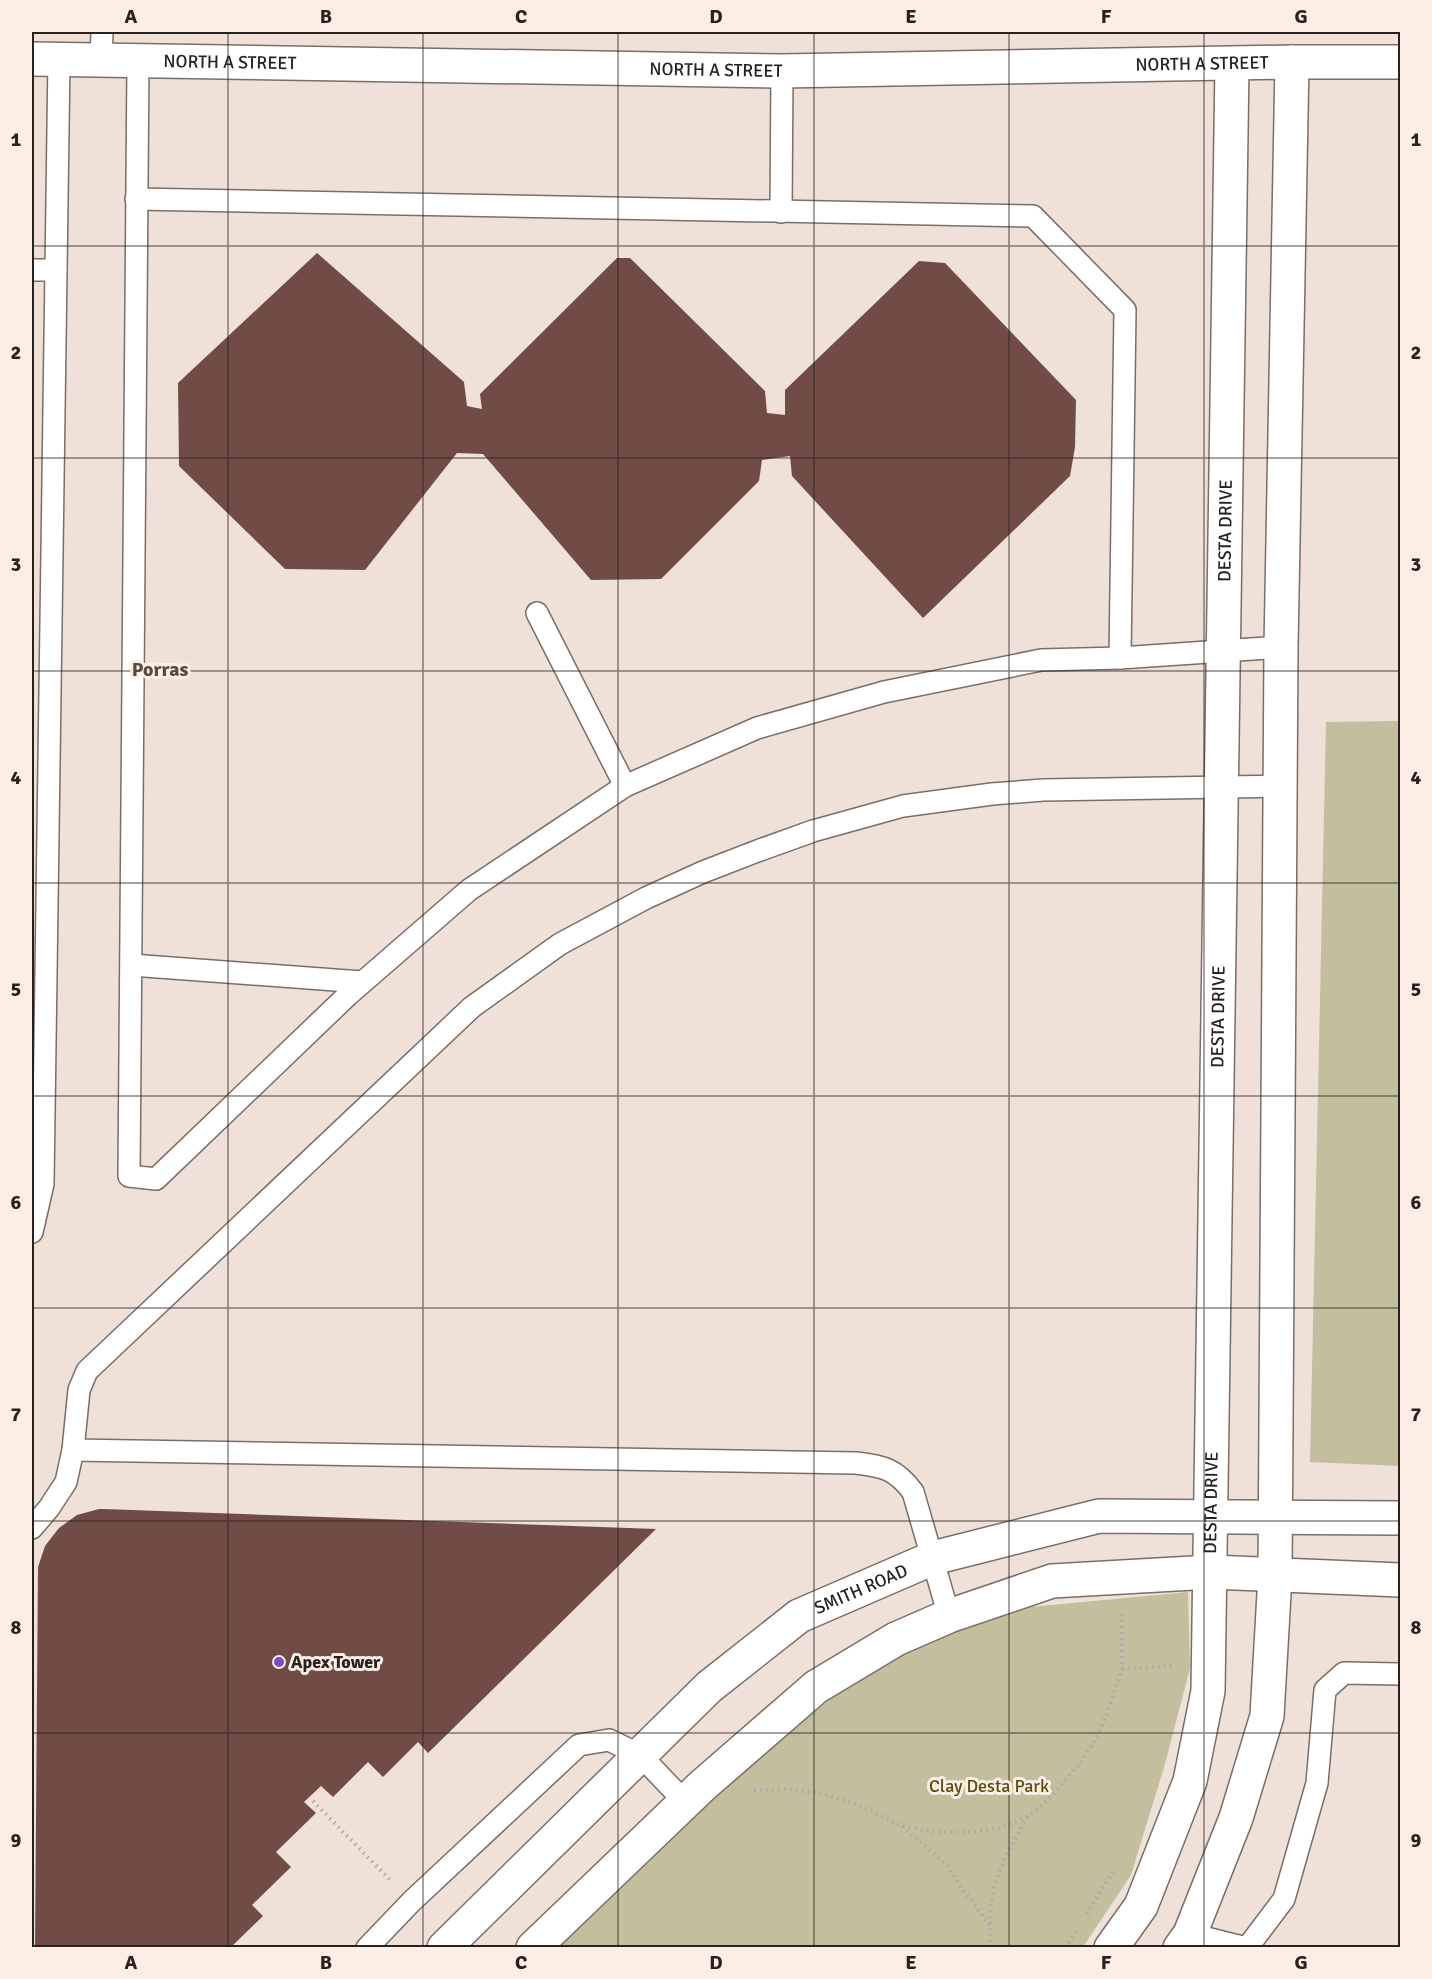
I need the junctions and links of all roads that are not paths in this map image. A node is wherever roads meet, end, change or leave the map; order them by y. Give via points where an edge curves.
1 (101, 46) edge
2 (45, 59) edge
3 (138, 60) junction
4 (1292, 62) junction
5 (1401, 62) edge
6 (1232, 64) junction
7 (782, 71) junction
8 (136, 199) junction
9 (781, 212) junction
10 (32, 270) edge
11 (56, 270) junction
12 (537, 613) dead end
13 (1281, 647) junction
14 (1224, 651) junction
15 (1120, 658) junction
16 (625, 786) junction
17 (1281, 786) junction
18 (1222, 787) junction
19 (131, 965) junction
20 (362, 982) junction
21 (32, 1232) edge
22 (73, 1450) junction
23 (1212, 1516) junction
24 (1276, 1517) junction
25 (1401, 1518) edge
26 (32, 1528) edge
27 (933, 1558) junction
28 (1211, 1572) junction
29 (1275, 1576) junction
30 (1401, 1580) edge
31 (949, 1616) junction
32 (1401, 1674) edge
33 (640, 1755) junction
34 (694, 1794) junction
35 (1186, 1941) edge
36 (367, 1947) edge
37 (444, 1947) edge
38 (532, 1947) edge
39 (1111, 1947) edge
40 (1246, 1947) edge

1 - 2 street, NORTH A STREET
1 - 3 street, NORTH A STREET
2 - 11 lane
3 - 7 street, NORTH A STREET
3 - 8 lane
4 - 5 street, NORTH A STREET
4 - 6 street, NORTH A STREET
4 - 13 street
6 - 7 street, NORTH A STREET
6 - 14 street, DESTA DRIVE
7 - 9 lane
8 - 9 lane
8 - 19 lane
9 - 15 lane via 1033,216 1125,310
10 - 11 lane
11 - 21 lane via 43,1185
12 - 16 lane
13 - 14 lane
13 - 17 street
14 - 15 lane
14 - 18 street, DESTA DRIVE
15 - 16 lane via 1041,660 884,692 757,728
16 - 20 lane via 469,890
17 - 18 lane
17 - 24 street
18 - 22 lane via 1043,790 903,806 760,850 703,872 594,925 531,963 472,1007 87,1371 80,1390
18 - 23 street, DESTA DRIVE
19 - 20 lane
19 - 20 lane via 129,1176 156,1179
22 - 26 lane via 66,1482
22 - 27 lane via 879,1465 894,1472 914,1492
23 - 24 street, SMITH ROAD
23 - 27 street, SMITH ROAD via 1099,1516
23 - 28 street, DESTA DRIVE
24 - 25 street, SMITH ROAD
24 - 29 street
27 - 31 lane
27 - 33 street, SMITH ROAD via 799,1616 709,1687
28 - 29 street
28 - 31 street via 1052,1581
28 - 39 street, DESTA DRIVE via 1208,1691 1190,1781 1141,1906
29 - 30 street
29 - 35 street via 1267,1716 1236,1818
31 - 34 street via 896,1639 816,1687
32 - 40 lane via 1344,1673 1325,1690 1317,1783 1284,1899
33 - 34 lane
33 - 36 lane via 609,1740 579,1745
33 - 37 street, SMITH ROAD
34 - 38 street
35 - 40 lane

